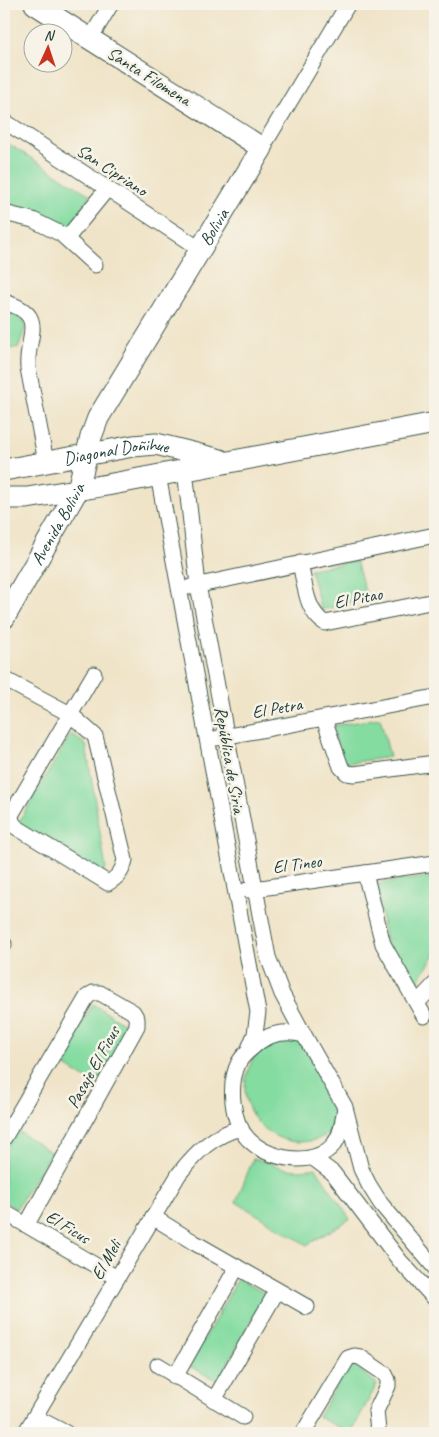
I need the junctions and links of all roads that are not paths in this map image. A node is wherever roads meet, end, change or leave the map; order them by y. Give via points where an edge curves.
1 (35, 4) edge
2 (111, 4) edge
3 (348, 4) edge
4 (90, 39) junction
5 (4, 122) edge
6 (262, 148) junction
7 (107, 189) junction
8 (4, 214) edge
9 (67, 238) junction
10 (200, 249) junction
11 (95, 265) dead end
12 (4, 302) edge
13 (435, 423) edge
14 (88, 454) junction
15 (46, 462) junction
16 (228, 462) junction
17 (4, 470) edge
18 (185, 470) junction
19 (158, 475) junction
20 (78, 489) junction
21 (4, 498) edge
22 (435, 535) edge
23 (300, 564) junction
24 (198, 585) junction
25 (179, 589) junction
26 (435, 601) edge
27 (4, 618) edge
28 (94, 674) dead end
29 (4, 679) edge
30 (435, 697) edge
31 (70, 714) junction
32 (324, 719) junction
33 (226, 737) junction
34 (207, 740) junction
35 (435, 763) edge
36 (435, 863) edge
37 (364, 873) junction
38 (255, 888) junction
39 (235, 891) junction
40 (435, 984) edge
41 (304, 1035) junction
42 (248, 1051) junction
43 (345, 1107) junction
44 (241, 1128) junction
45 (4, 1138) edge
46 (313, 1158) junction
47 (4, 1212) edge
48 (153, 1217) junction
49 (26, 1224) junction
50 (237, 1268) junction
51 (435, 1268) edge
52 (117, 1278) junction
53 (278, 1291) junction
54 (435, 1299) edge
55 (307, 1307) dead end
56 (158, 1365) dead end
57 (175, 1377) junction
58 (214, 1400) junction
59 (34, 1417) junction
60 (243, 1417) dead end
61 (375, 1432) edge
62 (25, 1433) edge
63 (66, 1433) edge
64 (303, 1433) edge

1 - 4 street, Santa Filomena
2 - 4 street
3 - 6 street, Bolivia
4 - 6 street, Santa Filomena
5 - 7 street, San Cipriano
6 - 10 street, Bolivia
7 - 9 street
7 - 10 street, San Cipriano
8 - 9 street via 33,220
9 - 11 street
10 - 14 street, Bolivia via 98,418
12 - 15 street via 22,310 31,320 33,336 27,357 28,368
13 - 16 street, Diagonal Doñihue
14 - 15 street, Diagonal Doñihue
14 - 16 street, Diagonal Doñihue via 156,444
14 - 20 street, Avenida Bolivia
15 - 17 street, Diagonal Doñihue
16 - 18 street, Diagonal Doñihue
18 - 19 street, Diagonal Doñihue
18 - 24 street, República de Siria
19 - 20 street, Diagonal Doñihue
19 - 25 street, República de Siria
20 - 21 street, Diagonal Doñihue via 27,498
20 - 27 street, Avenida Bolivia
22 - 23 street
23 - 24 street
23 - 26 street, El Pitao via 312,611 325,623
24 - 25 street
24 - 33 street, República de Siria
25 - 34 street, República de Siria
28 - 31 street
29 - 31 street
30 - 32 street, El Petra
31 - 31 street via 11,815 12,822 108,883 117,878 125,860 95,736
32 - 33 street, El Petra
32 - 35 street via 346,773
33 - 34 street, El Petra
33 - 38 street, República de Siria
34 - 39 street, República de Siria
36 - 37 street, El Tineo
37 - 38 street, El Tineo
37 - 40 street via 383,944 420,1009
38 - 39 street, El Tineo
38 - 41 street, República de Siria via 273,972
39 - 42 street, República de Siria via 258,1012 255,1034
41 - 42 street via 279,1033 258,1042
41 - 43 street
42 - 44 street via 239,1063 233,1090 236,1117
43 - 46 street via 341,1130 334,1144
43 - 51 street via 361,1169 369,1185
44 - 46 street via 248,1139 273,1156
44 - 48 street, El Meli via 227,1131 195,1154
45 - 49 street, Pasaje El Ficus via 87,997 100,992 133,1012 137,1026
46 - 54 street via 333,1173 400,1261
47 - 49 street, El Ficus
48 - 50 street
48 - 52 street, El Meli
49 - 52 street, El Ficus
50 - 53 street
50 - 57 street
52 - 59 street, El Meli
53 - 55 street
53 - 58 street
56 - 57 street
57 - 58 street
58 - 60 street
59 - 62 street, El Meli
59 - 63 street
61 - 64 street via 376,1411 388,1380 385,1374 360,1356 354,1356 348,1358

